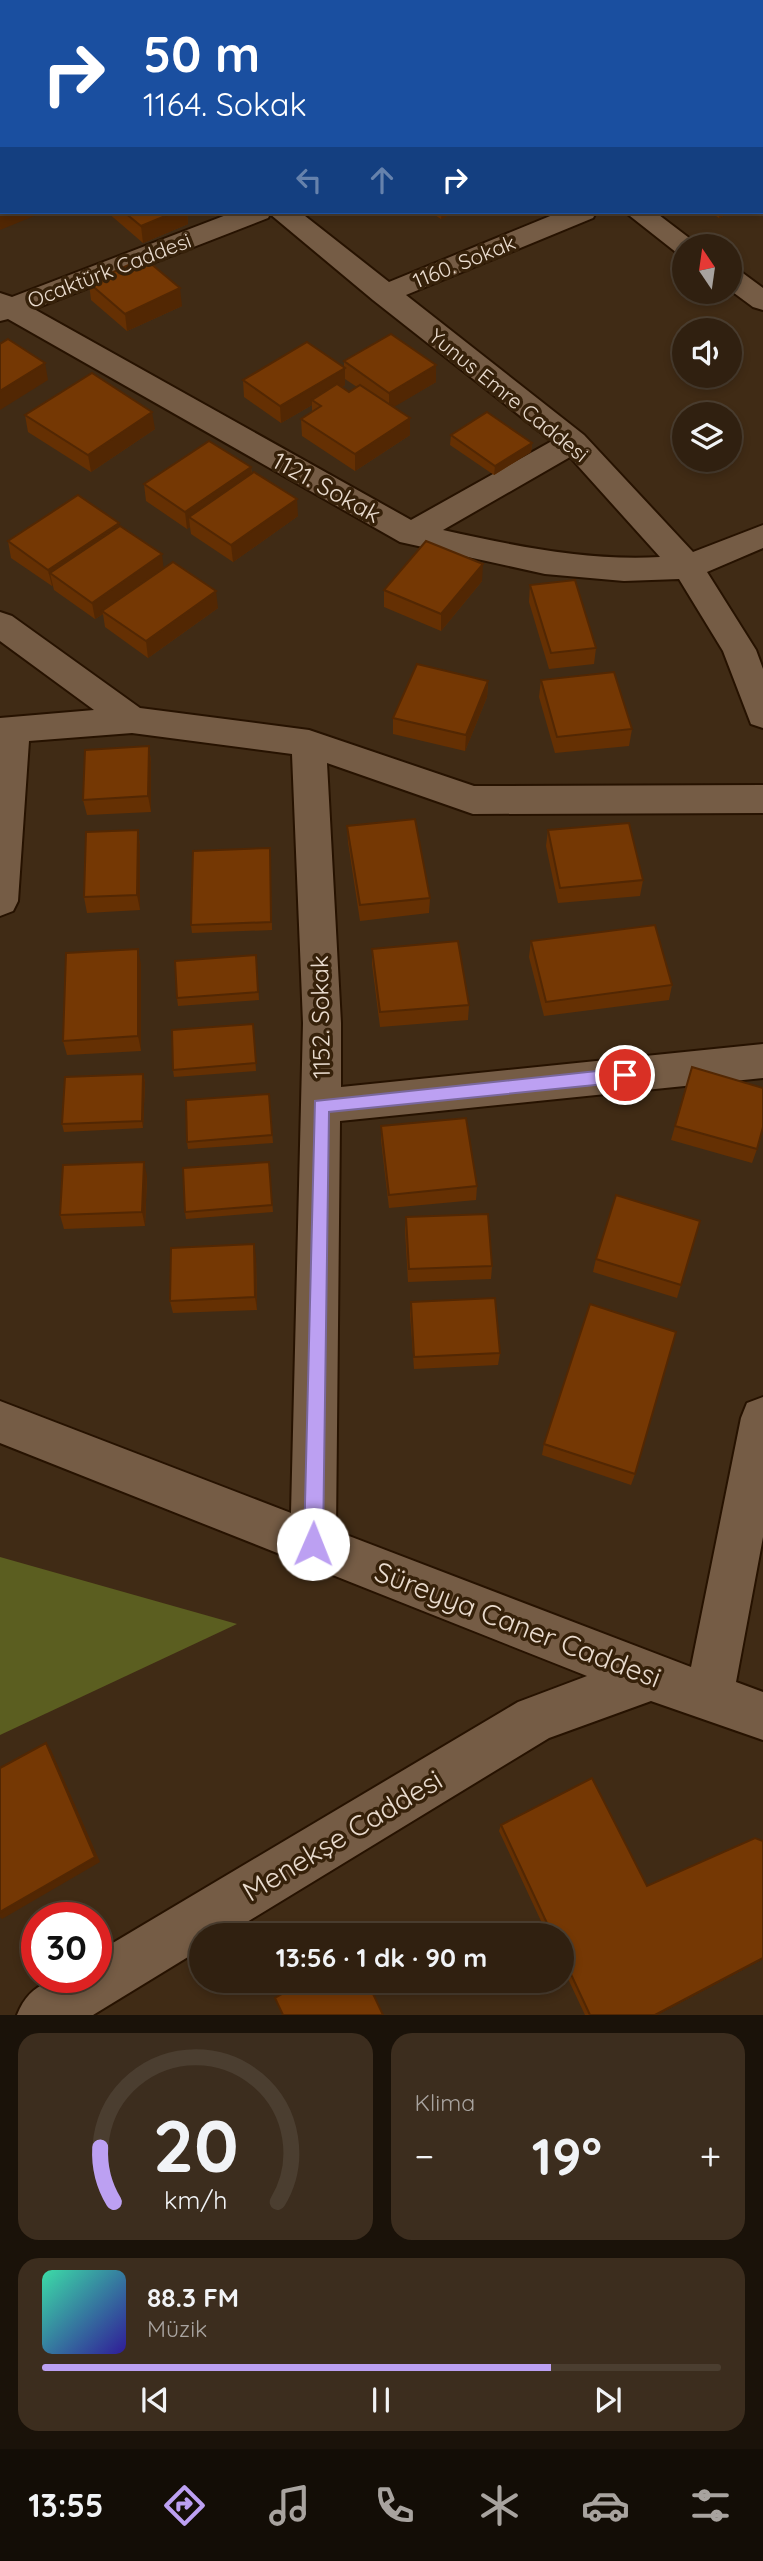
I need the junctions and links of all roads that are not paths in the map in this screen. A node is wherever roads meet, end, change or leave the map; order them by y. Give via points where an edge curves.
1 (253, 214) edge
2 (285, 214) edge
3 (578, 214) edge
4 (641, 214) edge
5 (672, 236) edge
6 (742, 286) edge
7 (383, 294) junction
8 (763, 301) edge
9 (3, 308) edge
10 (573, 442) junction
11 (411, 534) junction
12 (763, 536) edge
13 (688, 567) junction
14 (0, 624) edge
15 (763, 715) edge
16 (132, 720) junction
17 (6, 731) edge
18 (309, 743) junction
19 (763, 799) edge
20 (0, 901) edge
21 (763, 1061) edge
22 (321, 1106) junction
23 (763, 1418) edge
24 (0, 1422) edge
25 (313, 1544) junction
26 (651, 1677) junction
27 (709, 1698) junction
28 (763, 1716) edge
29 (43, 2015) edge

1 - 9 street, Ocaktürk Caddesi
2 - 7 street, Yunus Emre Caddesi
3 - 7 street, 1160. Sokak
4 - 5 street
6 - 8 street
7 - 10 street, Yunus Emre Caddesi
9 - 11 street, 1121. Sokak
10 - 11 street
10 - 13 street, Yunus Emre Caddesi
11 - 13 street, 1121. Sokak via 545,562 624,570
12 - 13 street, 1121. Sokak
13 - 15 street, Yunus Emre Caddesi via 740,650
14 - 16 street
16 - 17 street
16 - 18 street
17 - 20 street
18 - 19 street via 473,800
18 - 22 street, 1152. Sokak via 322,1023
21 - 22 street
22 - 25 street, 1152. Sokak
23 - 27 street
24 - 25 street, Süreyya Caner Caddesi
25 - 26 street, Süreyya Caner Caddesi
26 - 27 street, Süreyya Caner Caddesi
26 - 29 street, Menekşe Caddesi via 535,1719
27 - 28 street, Süreyya Caner Caddesi

